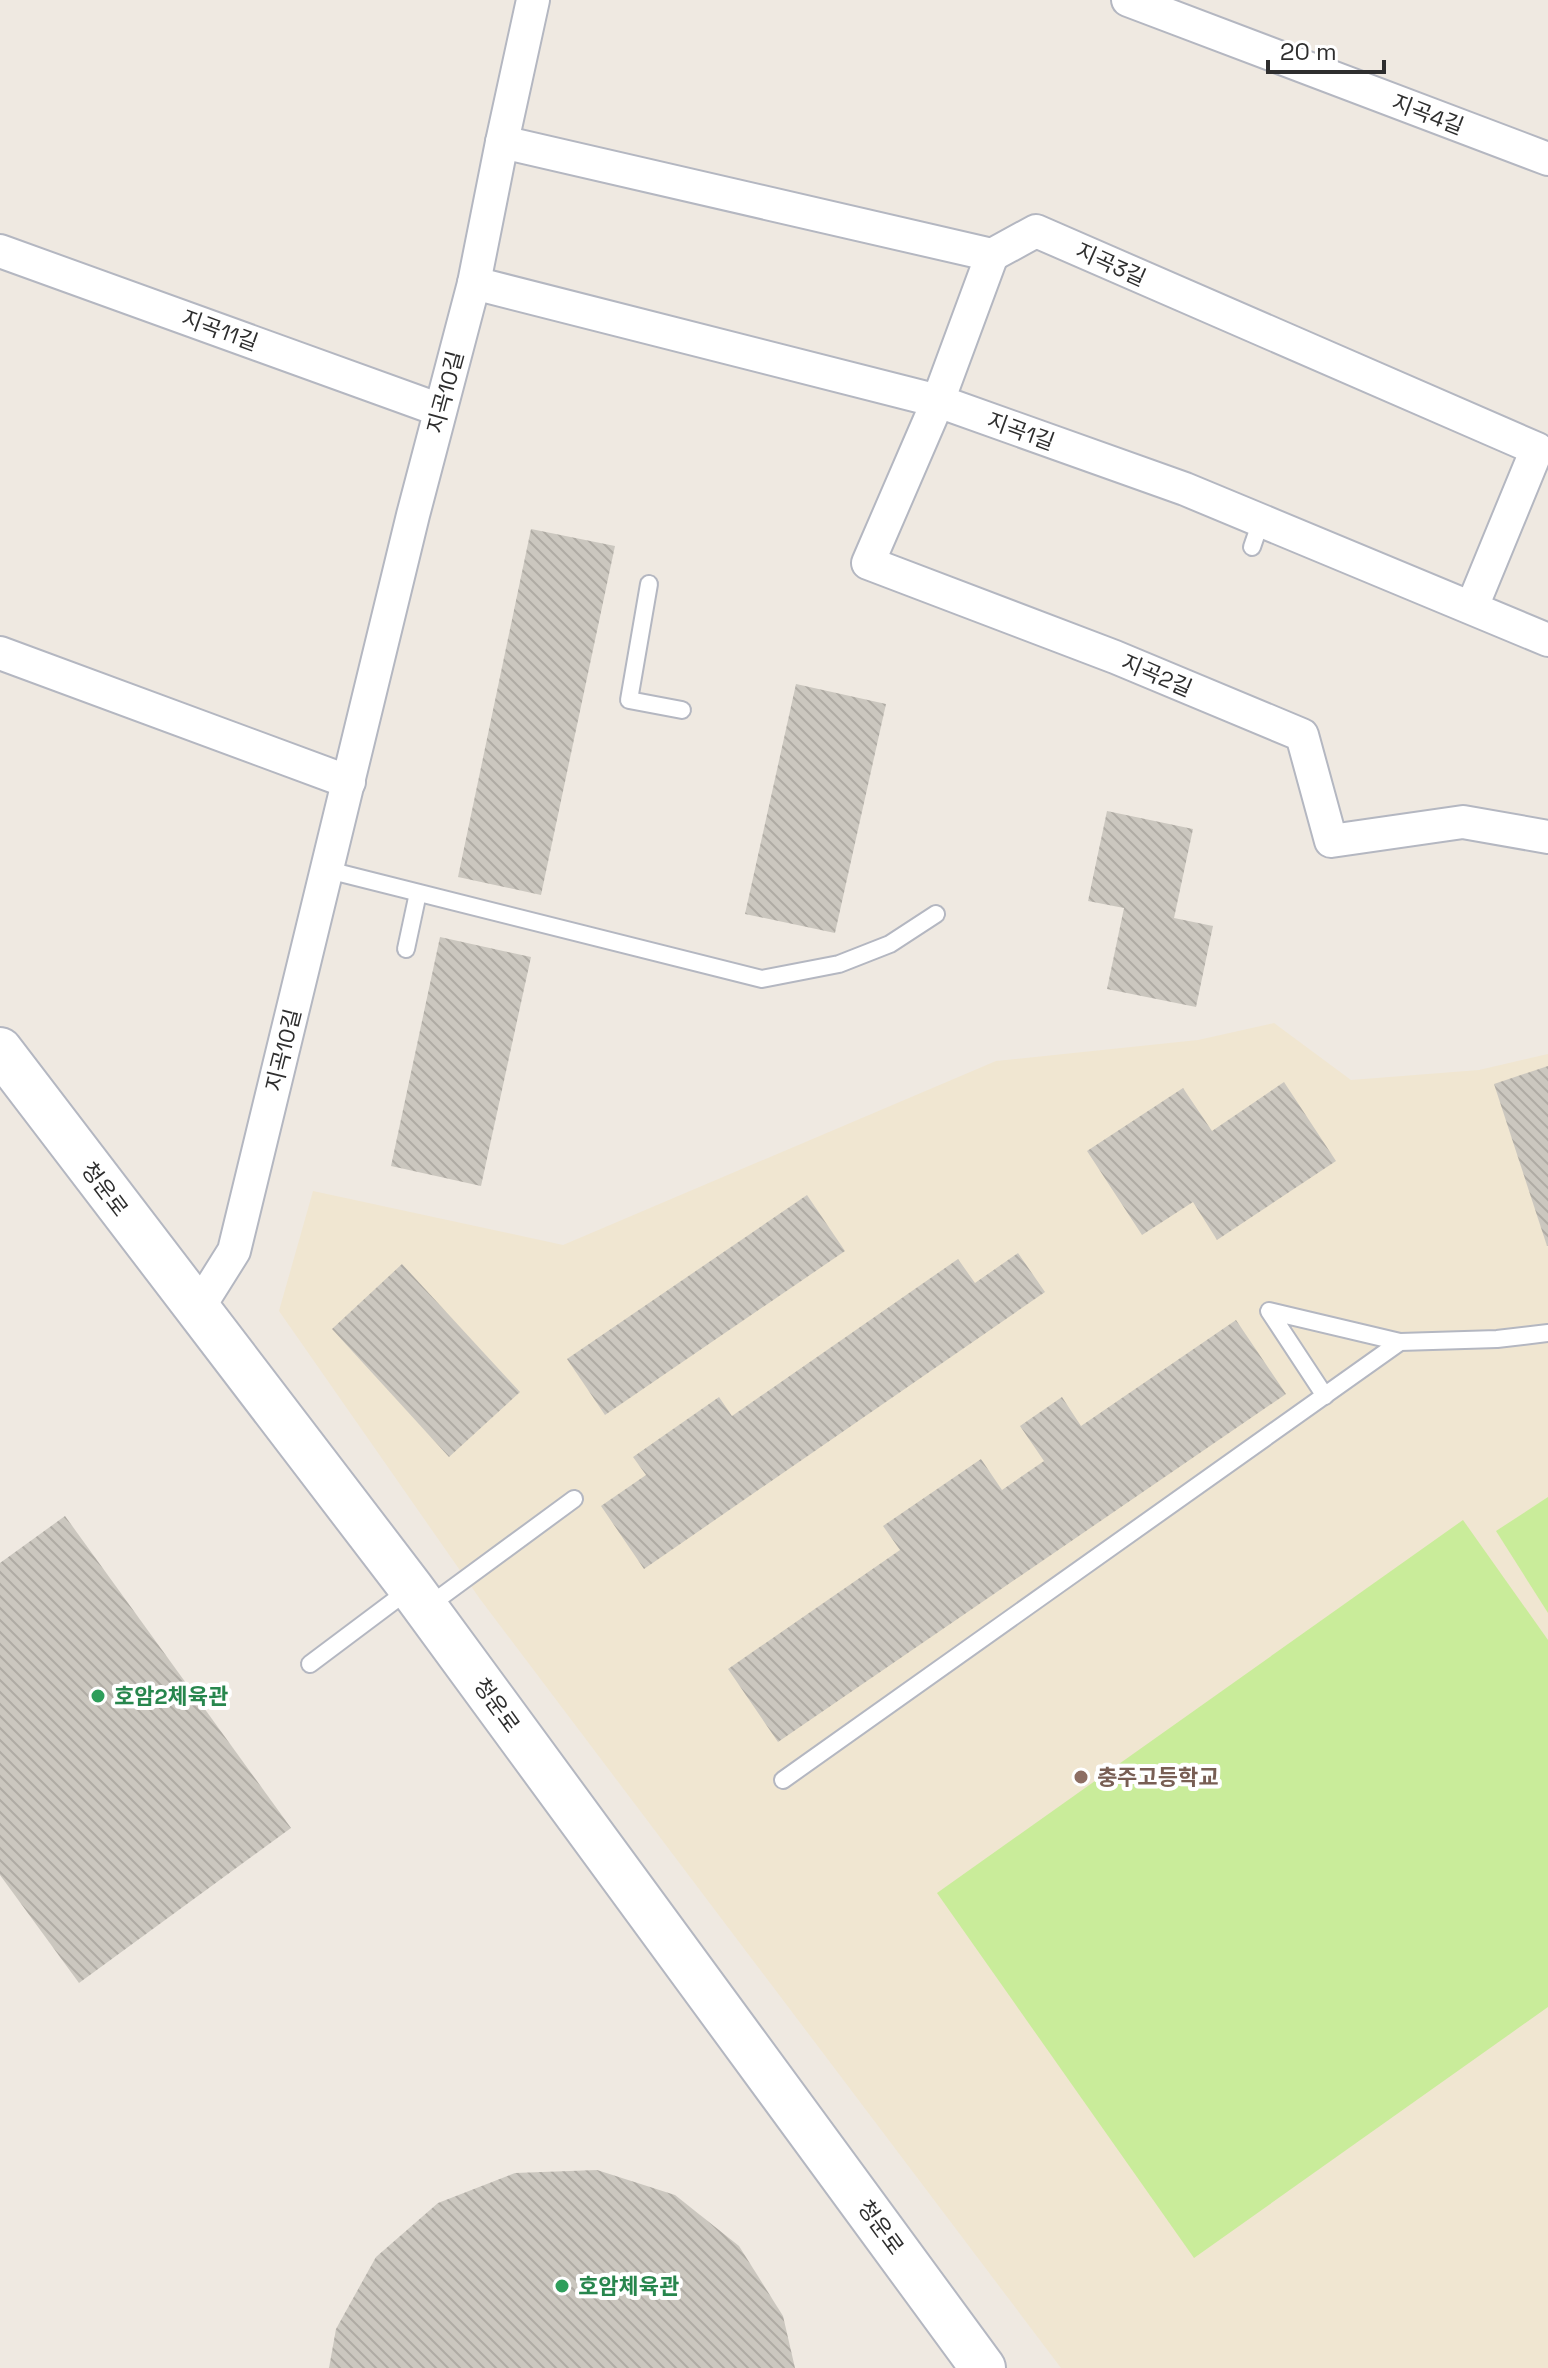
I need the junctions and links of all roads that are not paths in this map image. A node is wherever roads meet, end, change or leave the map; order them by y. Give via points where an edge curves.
1 (533, 0) edge
2 (1132, 1) edge
3 (502, 142) junction
4 (1548, 159) edge
5 (0, 251) edge
6 (992, 255) junction
7 (474, 283) junction
8 (938, 401) junction
9 (440, 410) junction
10 (649, 584) dead end
11 (1472, 607) junction
12 (1548, 640) edge
13 (0, 653) edge
14 (682, 710) dead end
15 (349, 782) junction
16 (1548, 837) edge
17 (328, 870) junction
18 (418, 893) junction
19 (936, 914) dead end
20 (406, 949) dead end
21 (0, 1050) edge
22 (197, 1310) junction
23 (1548, 1333) edge
24 (1400, 1342) junction
25 (1325, 1396) junction
26 (574, 1499) dead end
27 (418, 1598) junction
28 (310, 1664) dead end
29 (783, 1780) dead end
30 (983, 2368) edge

1 - 3 street, 지곡10길
2 - 4 street, 지곡4길
3 - 6 street
3 - 7 street, 지곡10길
5 - 9 street, 지곡11길
6 - 8 street
6 - 11 street, 지곡3길 via 1036,231 1537,449
7 - 8 street, 지곡1길
7 - 9 street, 지곡10길
8 - 11 street, 지곡1길 via 1185,489 1257,534
8 - 16 street, 지곡2길 via 868,563 1302,735 1331,841 1463,822
9 - 15 street, 지곡10길
10 - 14 lane via 629,700
11 - 12 street, 지곡1길
13 - 15 street
15 - 17 street, 지곡10길
17 - 18 lane
17 - 22 street, 지곡10길 via 234,1251
18 - 19 lane via 762,979 839,964 890,944
18 - 20 lane
21 - 22 street, 청운로
22 - 27 street, 청운로
23 - 24 lane
24 - 25 lane
24 - 25 lane via 1269,1311
25 - 29 lane
26 - 27 lane
27 - 28 lane
27 - 30 street, 청운로

